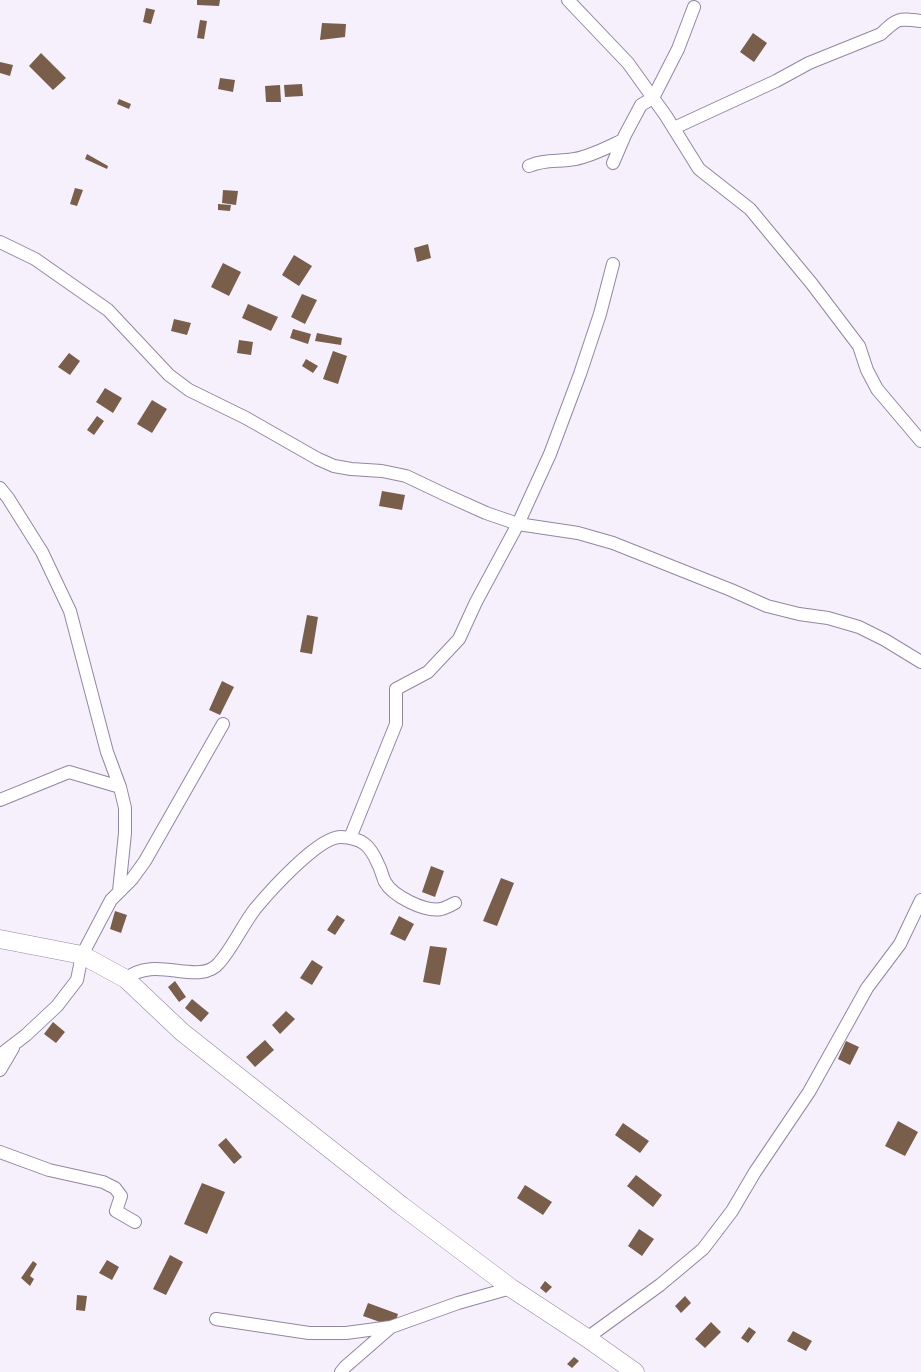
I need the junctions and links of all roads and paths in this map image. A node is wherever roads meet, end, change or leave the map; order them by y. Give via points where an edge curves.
1 (568, 0) edge
2 (694, 7) dead end
3 (921, 21) edge
4 (653, 98) junction
5 (674, 128) junction
6 (623, 140) junction
7 (614, 163) dead end
8 (529, 166) dead end
9 (0, 242) edge
10 (614, 264) dead end
11 (921, 441) edge
12 (0, 488) edge
13 (518, 524) junction
14 (921, 662) edge
15 (223, 724) dead end
16 (120, 787) junction
17 (0, 800) edge
18 (350, 838) junction
19 (119, 891) junction
20 (921, 900) edge
21 (455, 903) dead end
22 (0, 939) edge
23 (82, 955) junction
24 (126, 979) junction
25 (16, 1044) junction
26 (0, 1055) edge
27 (0, 1070) edge
28 (0, 1152) edge
29 (135, 1222) dead end
30 (511, 1288) junction
31 (216, 1319) dead end
32 (391, 1327) junction
33 (587, 1338) junction
34 (341, 1372) edge
35 (635, 1372) edge

1 - 4 street via 628,63
2 - 4 street via 678,49
3 - 5 street via 902,19 881,34 809,63
4 - 5 street
4 - 6 street via 641,105
5 - 11 street via 699,170 750,209 812,284 859,346 877,389
6 - 7 street
6 - 8 street via 591,155
9 - 13 street via 35,259 108,310 169,375 189,390 334,466 406,476
10 - 13 street via 600,314 550,454
12 - 16 street via 42,552 70,611 106,752
13 - 14 street via 578,533 614,543 767,606 859,627
13 - 18 street via 459,639 428,672 396,688 396,724
15 - 19 street via 145,861
16 - 17 street via 69,772
16 - 19 street via 125,808 125,833
18 - 21 street via 368,846 385,882 394,893 428,908 440,909
18 - 24 street via 338,837 318,846 297,864 255,910 218,965 206,972 193,973 146,969
19 - 23 street
20 - 33 street via 900,944 867,988 808,1092 732,1211 703,1249
22 - 23 main road
23 - 24 main road
23 - 25 street via 77,980 56,1006
24 - 30 main road via 182,1032
25 - 26 street
25 - 27 street
28 - 29 street via 49,1170 103,1182 115,1188 121,1196 116,1211
30 - 32 street
30 - 33 main road
31 - 32 street via 309,1333 346,1333
32 - 34 street
33 - 35 main road

